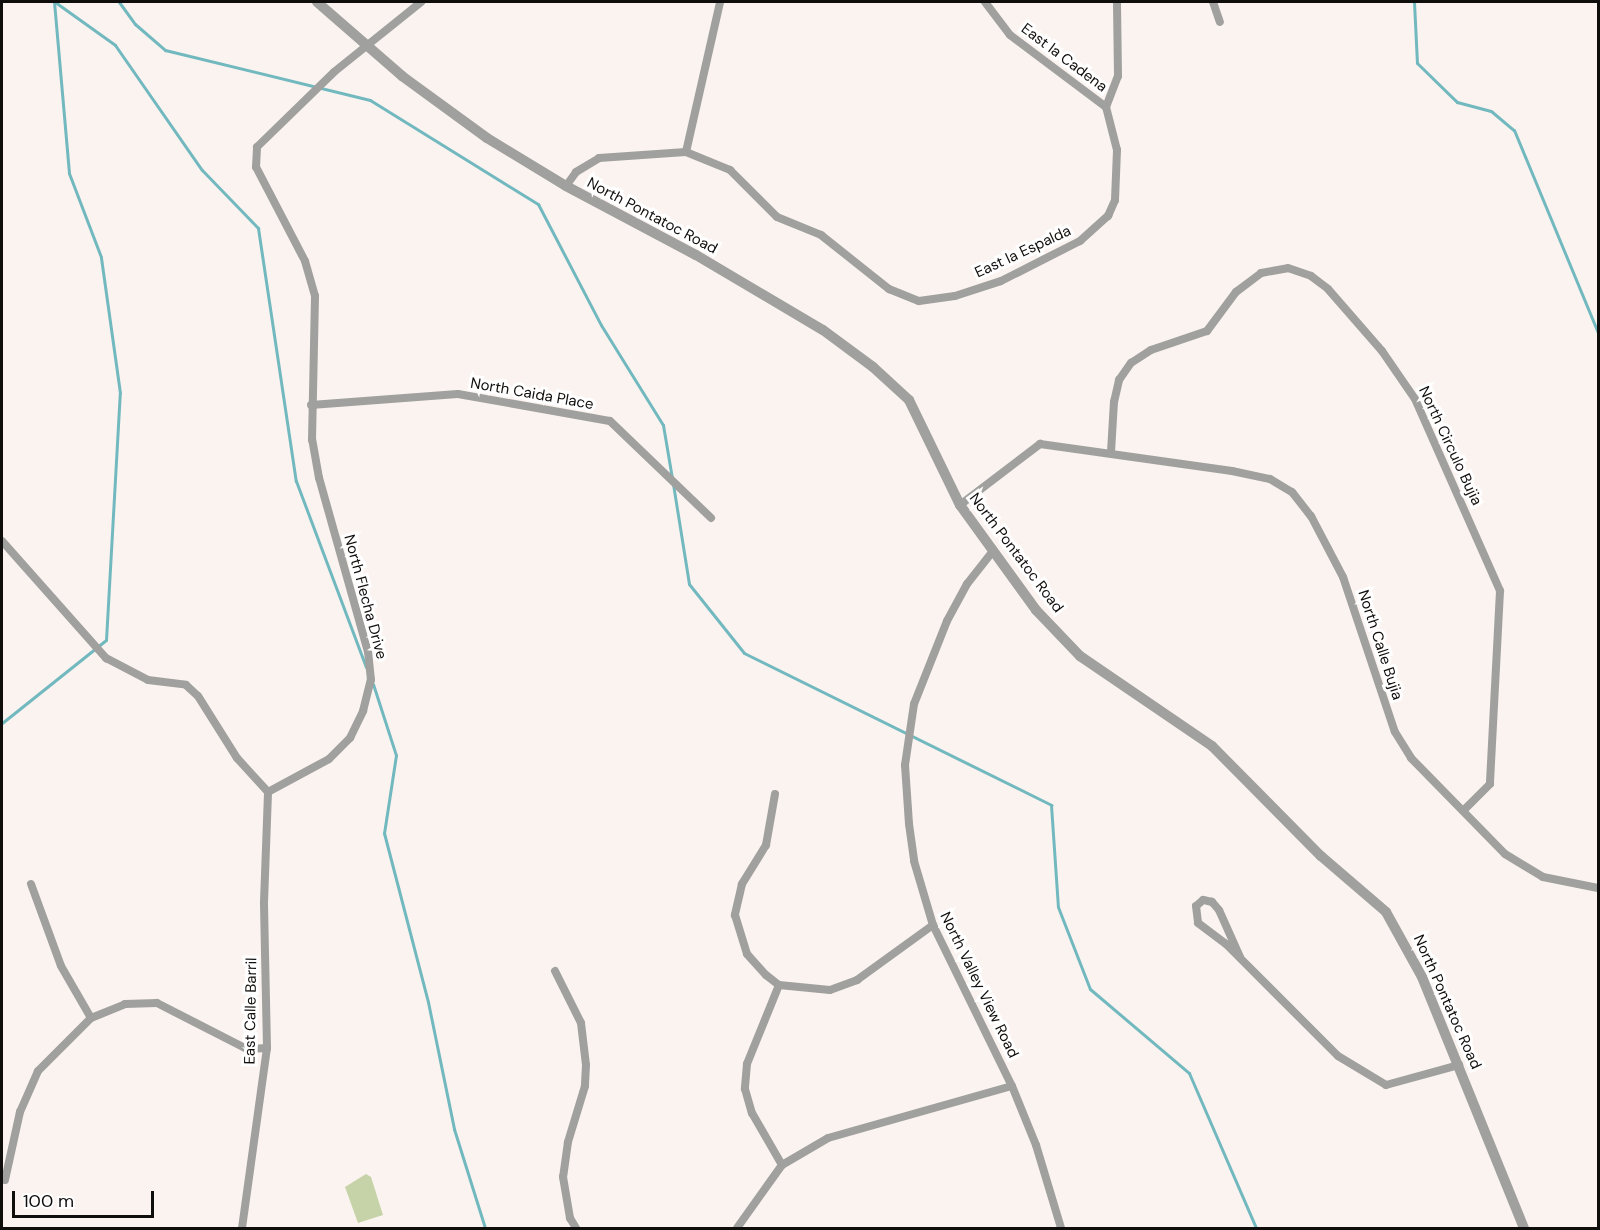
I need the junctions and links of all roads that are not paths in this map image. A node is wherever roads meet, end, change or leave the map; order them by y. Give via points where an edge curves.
1 (317, 2) edge
2 (421, 2) edge
3 (720, 2) edge
4 (985, 2) edge
5 (1117, 2) edge
6 (1213, 2) edge
7 (1220, 22) dead end
8 (367, 47) junction
9 (1107, 106) junction
10 (686, 152) junction
11 (566, 186) junction
12 (311, 405) junction
13 (1111, 452) junction
14 (960, 505) junction
15 (711, 518) dead end
16 (2, 541) edge
17 (993, 551) junction
18 (268, 792) junction
19 (775, 794) dead end
20 (1464, 810) junction
21 (31, 884) dead end
22 (1599, 888) edge
23 (933, 925) junction
24 (1240, 957) junction
25 (555, 971) dead end
26 (779, 986) junction
27 (91, 1018) junction
28 (267, 1048) junction
29 (1459, 1065) junction
30 (1012, 1086) junction
31 (782, 1166) junction
32 (5, 1180) dead end
33 (242, 1228) edge
34 (576, 1228) edge
35 (737, 1228) edge
36 (1060, 1228) edge
37 (1524, 1228) edge

1 - 8 street, North Pontatoc Road
2 - 8 street, North Flecha Drive
3 - 10 street
4 - 9 street, East la Cadena via 1010,35
5 - 9 street via 1118,76
6 - 7 street
8 - 11 street, North Pontatoc Road via 487,138
8 - 12 street, North Flecha Drive via 334,72 257,147 256,167 305,261 315,296
9 - 10 street, East la Espalda via 1119,180 1108,216 1095,230 1066,250 1001,281 955,296 919,301 889,288 821,235 777,217 730,170
10 - 11 street, East la Espalda via 599,158 576,172
11 - 14 street, North Pontatoc Road via 696,255 823,330 873,367 915,408
12 - 15 street, North Caida Place via 458,394 610,421
12 - 18 street, North Flecha Drive via 319,478 368,652 371,680 363,711 350,738 329,759
13 - 14 street, North Calle Bujia via 1040,444
13 - 20 street, North Calle Bujia via 1270,479 1292,492 1311,516 1343,577 1395,732 1411,758
13 - 20 street, North Circulo Bujia via 1114,402 1119,380 1131,363 1151,350 1207,331 1236,292 1262,273 1288,268 1311,276 1328,289 1388,360 1415,399 1500,591 1490,784
14 - 17 street, North Pontatoc Road
16 - 18 street via 106,658 148,680 186,685 192,690 237,758
17 - 23 street, North Valley View Road via 967,584 947,621 924,675 908,731 905,765 909,824 919,884
17 - 29 street, North Pontatoc Road via 1036,610 1080,656 1212,746 1321,856 1386,912 1422,977
18 - 28 street, East Calle Barril via 264,902
19 - 26 street via 766,845 742,884 735,915 747,954
20 - 22 street, North Calle Bujia via 1505,854 1543,878
21 - 27 street via 61,966
23 - 26 street via 857,980 830,990
23 - 30 street, North Valley View Road
24 - 24 street via 1219,910 1212,902 1203,900 1194,916 1198,923
24 - 29 street via 1338,1056 1386,1085
25 - 34 street via 581,1023 586,1065 585,1086 568,1142 563,1177 570,1218
26 - 31 street via 747,1064 745,1089 752,1113
27 - 28 street via 124,1004 157,1003 247,1049
27 - 32 street via 38,1071 20,1112
28 - 33 street, East Calle Barril
29 - 37 street, North Pontatoc Road
30 - 31 street via 958,1104 849,1129
30 - 36 street, North Valley View Road via 1036,1145
31 - 35 street

